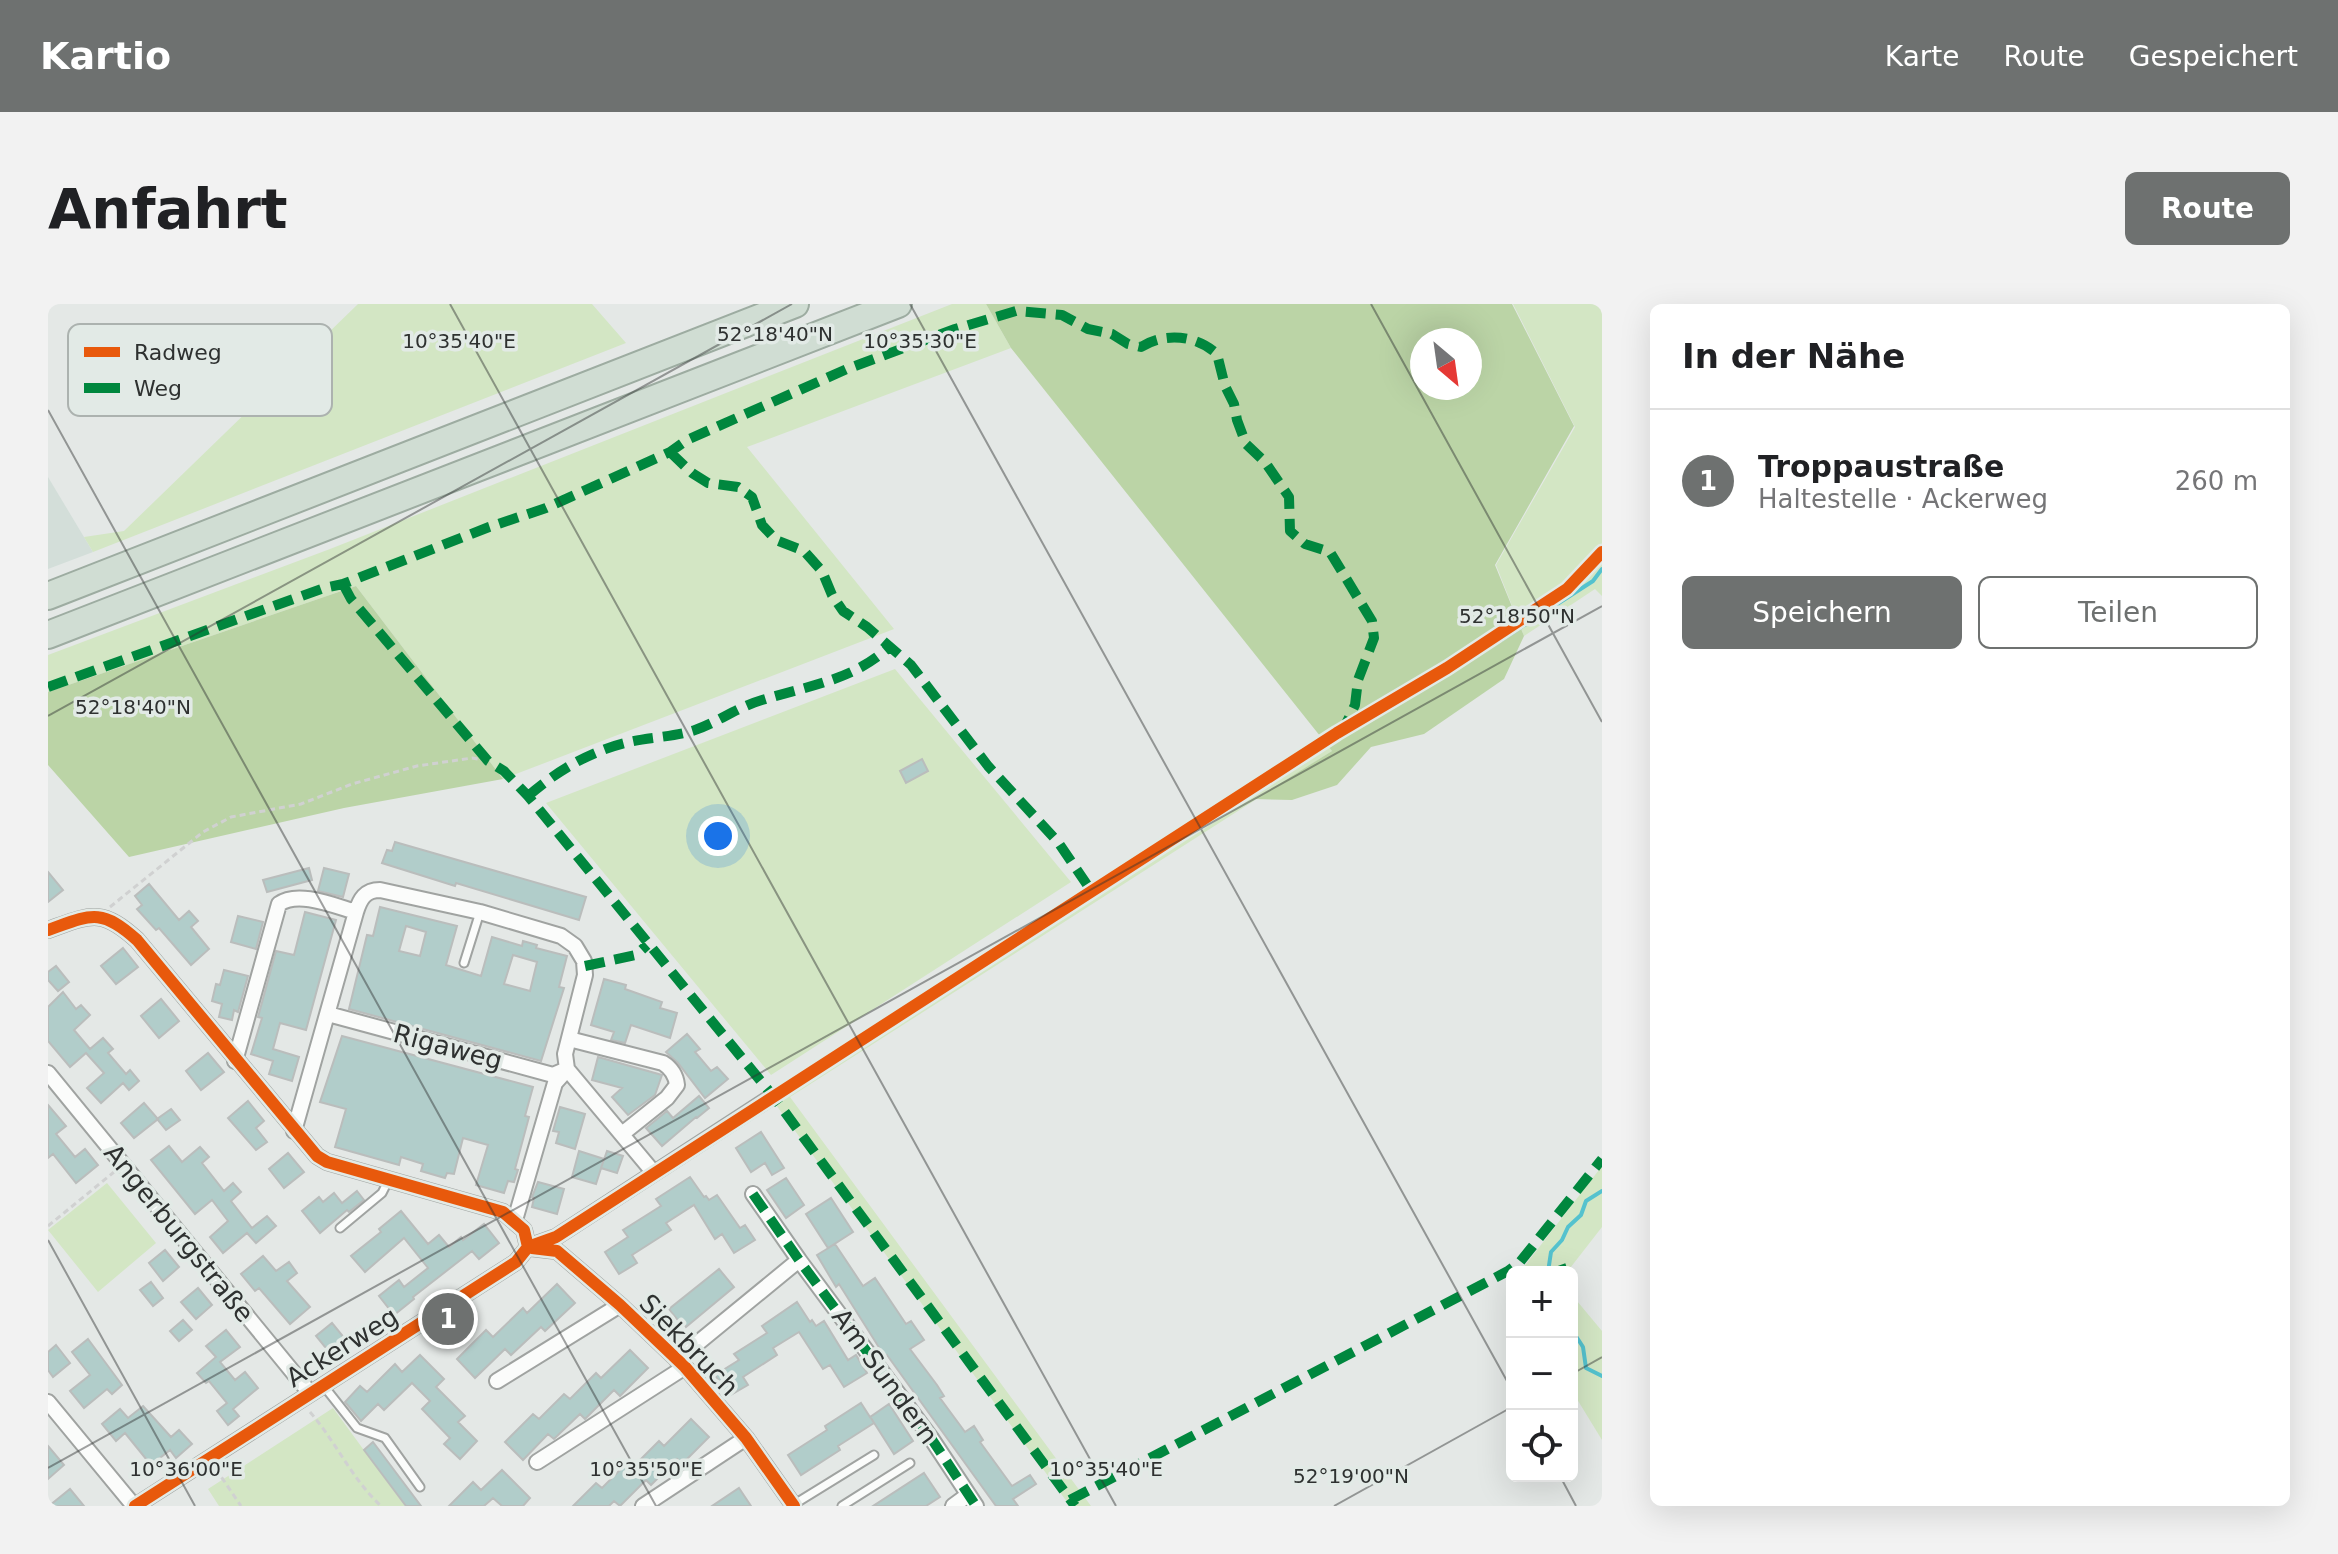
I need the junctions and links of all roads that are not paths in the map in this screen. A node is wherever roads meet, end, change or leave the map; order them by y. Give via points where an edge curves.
1 (795, 304) edge
2 (898, 304) edge
3 (48, 596) edge
4 (48, 635) edge
5 (356, 912) junction
6 (480, 912) junction
7 (48, 930) edge
8 (464, 963) dead end
9 (328, 1014) junction
10 (569, 1039) junction
11 (235, 1061) junction
12 (567, 1069) junction
13 (48, 1073) edge
14 (773, 1096) dead end
15 (294, 1131) junction
16 (622, 1134) junction
17 (654, 1173) junction
18 (389, 1179) junction
19 (753, 1194) dead end
20 (515, 1220) junction
21 (340, 1228) dead end
22 (528, 1247) junction
23 (799, 1260) junction
24 (620, 1305) junction
25 (681, 1364) junction
26 (497, 1381) dead end
27 (311, 1393) junction
28 (48, 1402) edge
29 (746, 1438) junction
30 (874, 1455) dead end
31 (537, 1462) dead end
32 (910, 1463) dead end
33 (420, 1487) dead end
34 (972, 1500) edge
35 (134, 1506) edge
36 (643, 1506) edge
37 (793, 1506) edge
38 (842, 1506) edge
39 (953, 1506) edge

1 - 3 highway
2 - 4 highway
5 - 6 street via 363,896 380,890
5 - 9 street
5 - 11 street via 313,900 279,904
6 - 8 lane
6 - 10 street via 550,932 575,946 585,975
7 - 11 street via 97,916 119,924
9 - 12 street, Rigaweg via 553,1075
9 - 15 street
10 - 12 street
10 - 16 street via 663,1063 676,1079 667,1098
11 - 15 street
12 - 16 street
12 - 20 street via 555,1083
13 - 27 street, Angerburgstraße
14 - 17 street, Ackerweg
15 - 18 street via 327,1162
16 - 17 street
17 - 22 street, Ackerweg via 556,1237
18 - 20 street via 491,1207
18 - 21 lane via 382,1193
19 - 23 street, Am Sundern
20 - 22 street
22 - 24 street, Siekbruch via 557,1251
22 - 27 street, Ackerweg via 516,1262
23 - 25 street
23 - 34 street, Am Sundern
24 - 25 street, Siekbruch
24 - 26 street
25 - 29 street, Siekbruch
25 - 31 street
27 - 33 lane via 357,1428 385,1438
27 - 35 street, Ackerweg
28 - 35 street
29 - 36 street
29 - 37 street, Siekbruch
30 - 37 lane
32 - 38 lane
34 - 39 street, Am Sundern

